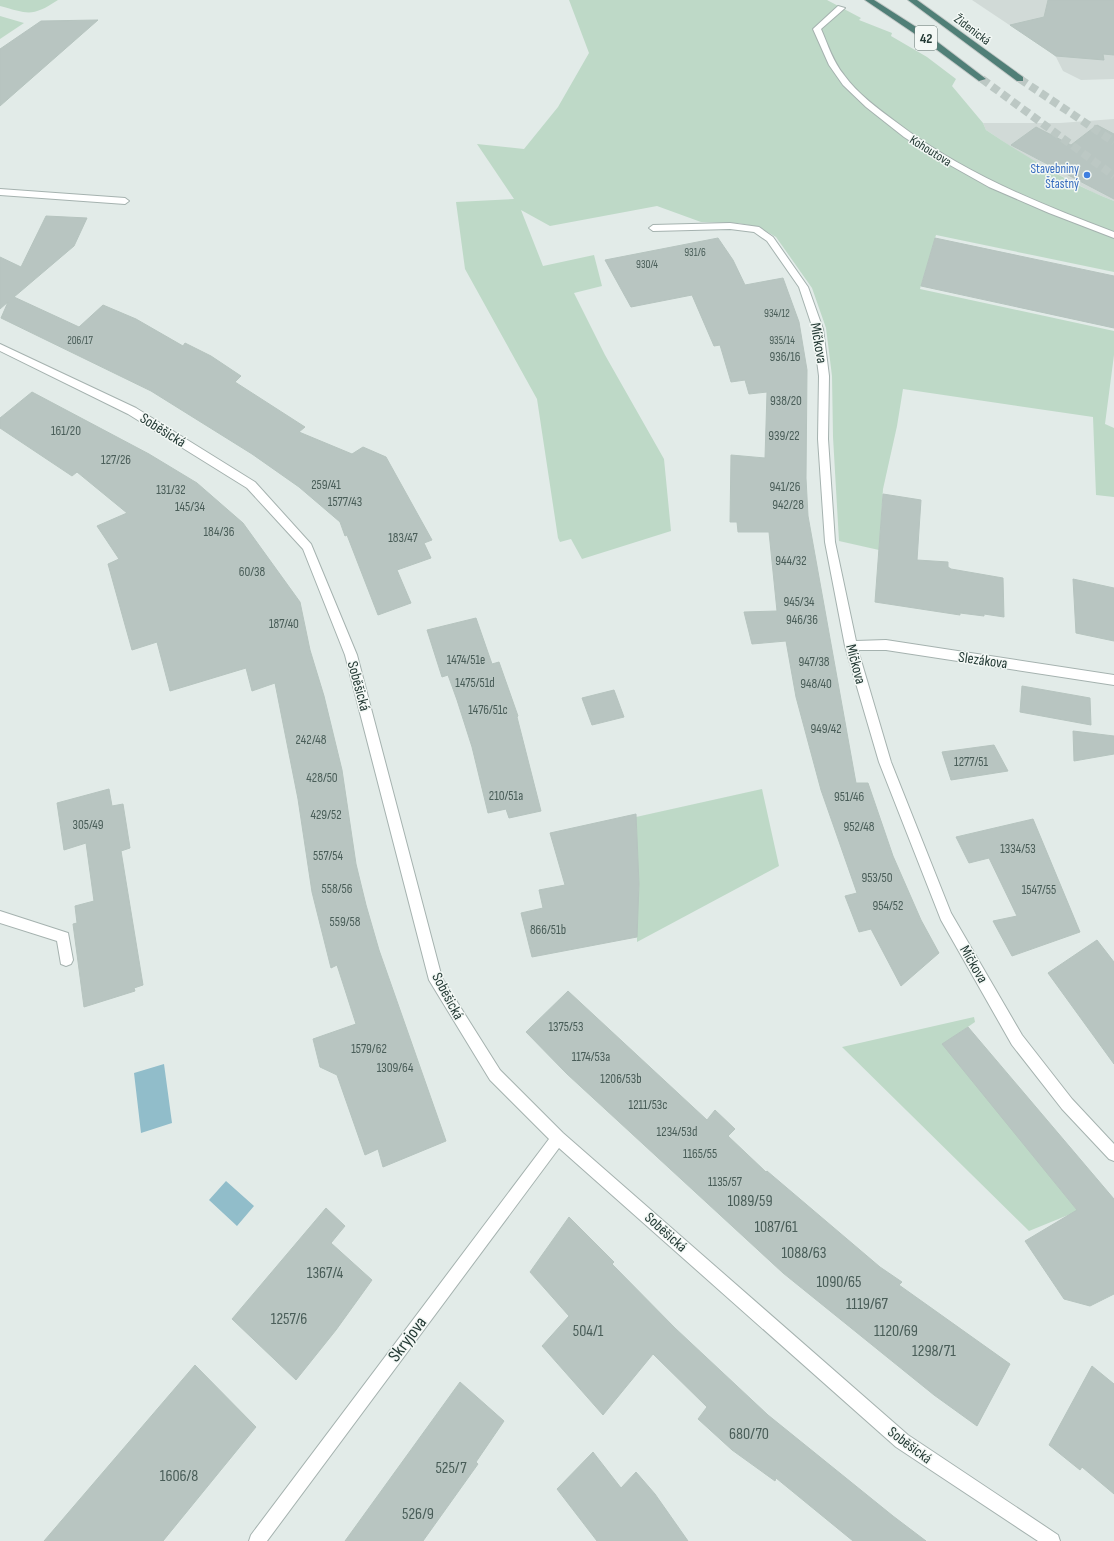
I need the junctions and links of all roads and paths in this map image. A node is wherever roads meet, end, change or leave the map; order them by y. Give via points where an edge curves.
1 (869, 0) edge
2 (912, 0) edge
3 (841, 8) dead end
4 (982, 79) tunnel mouth
5 (1020, 79) tunnel mouth
6 (0, 192) edge
7 (125, 201) dead end
8 (653, 228) dead end
9 (1114, 235) edge
10 (0, 347) edge
11 (851, 646) junction
12 (1114, 680) edge
13 (0, 917) edge
14 (66, 960) dead end
15 (558, 1138) junction
16 (1114, 1154) edge
17 (257, 1541) edge
18 (1052, 1541) edge

1 - 4 highway, 42 via 924,36
2 - 5 highway, Židenická / 42
3 - 9 street, Kohoutova via 817,29 836,70 863,100 902,132 972,176 1057,214
6 - 7 street
8 - 11 street, Míčkova via 730,226 756,229 770,239 803,287 818,329 824,376 823,439 830,542
10 - 15 street, Soběšická via 132,411 251,485 307,547 351,654 436,980 495,1075
11 - 12 street, Slezákova via 886,645
11 - 16 street, Míčkova via 885,762 946,916 1017,1040 1067,1104
13 - 14 street via 63,937
15 - 17 street, Skryjova
15 - 18 street, Soběšická via 902,1442

